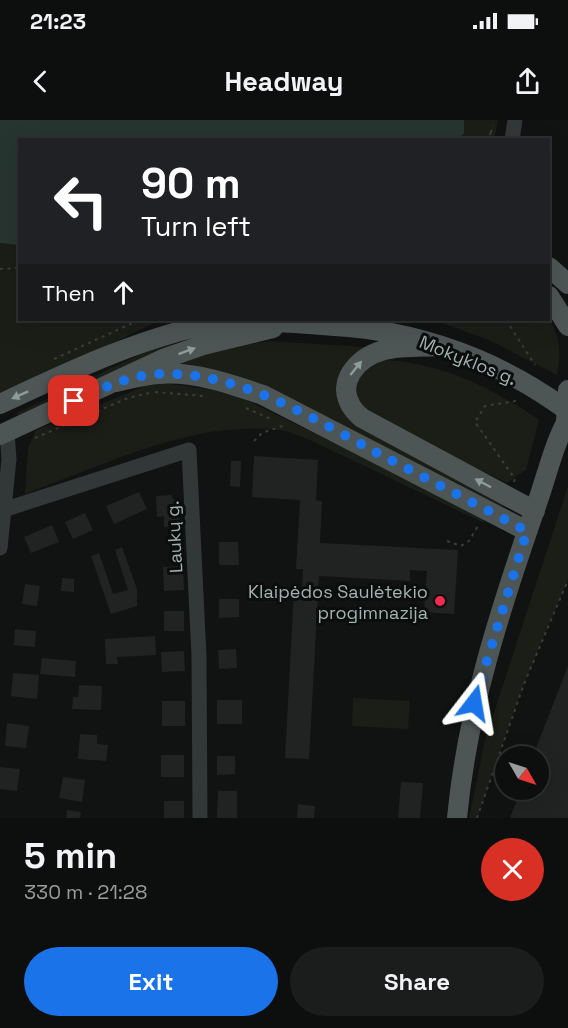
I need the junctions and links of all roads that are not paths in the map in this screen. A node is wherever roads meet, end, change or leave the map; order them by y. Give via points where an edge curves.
1 (515, 120) edge
2 (512, 138) edge
3 (550, 268) edge
4 (568, 284) edge
5 (550, 298) edge
6 (175, 321) edge
7 (223, 321) edge
8 (253, 321) edge
9 (396, 321) edge
10 (289, 324) junction
11 (568, 326) edge
12 (131, 345) junction
13 (442, 346) junction
14 (116, 381) junction
15 (568, 390) edge
16 (0, 404) edge
17 (568, 417) edge
18 (4, 433) edge
19 (2, 511) edge
20 (535, 511) junction
21 (527, 531) junction
22 (0, 548) edge
23 (200, 818) edge
24 (457, 818) edge

1 - 2 street
3 - 4 main road
5 - 11 main road
6 - 12 main road
7 - 12 main road
8 - 10 main road, Mokyklos g.
9 - 13 main road
10 - 13 main road, Mokyklos g. via 373,330
14 -> 10 main road, Mokyklos g. via 203,345
12 -> 16 main road
13 - 17 main road, Mokyklos g. via 525,383
20 -> 13 main road via 362,418 350,405 346,386 355,367 366,356 383,349
14 - 18 main road, Mokyklos g.
14 - 21 main road via 158,374 180,375 263,395
15 - 17 main road
17 - 20 main road
18 - 19 street
19 - 22 street
19 - 23 street, Laukų g. via 189,450 199,656
20 - 21 main road
21 - 24 main road via 474,703

